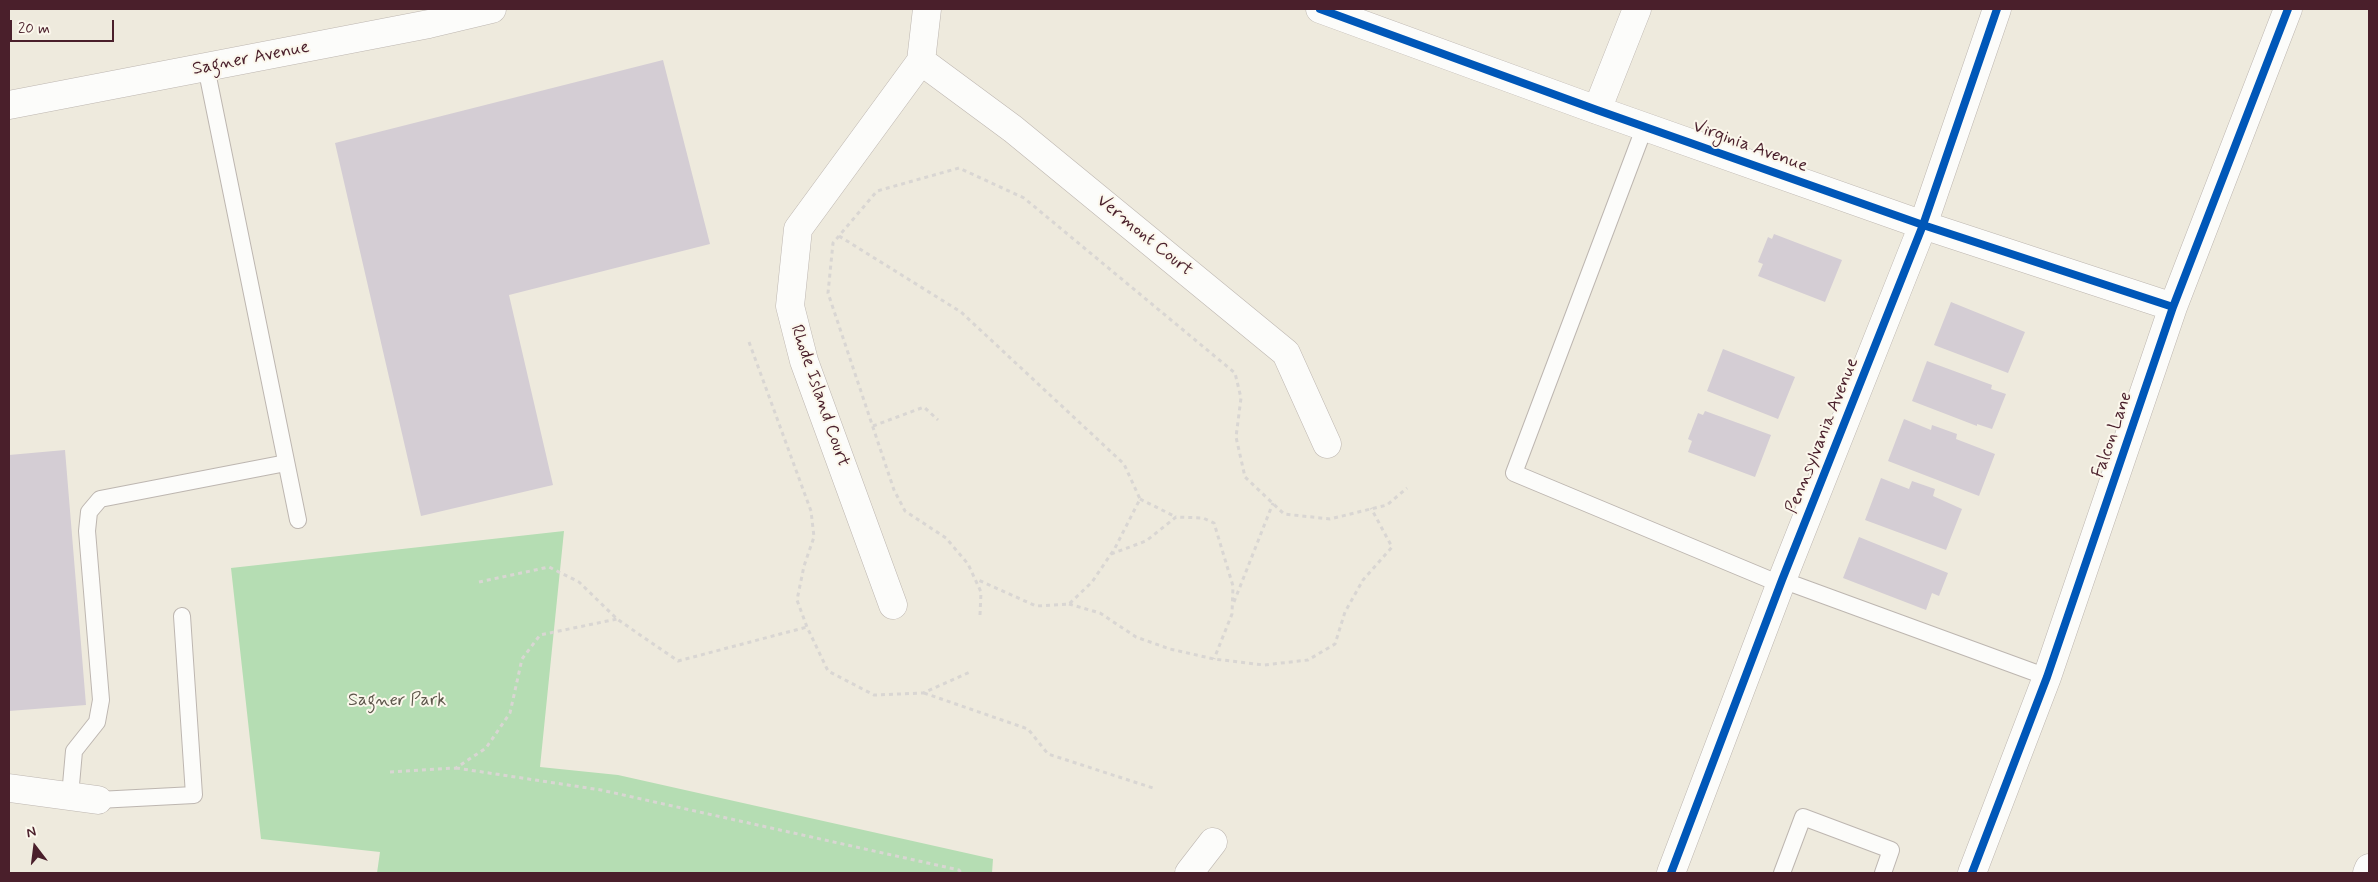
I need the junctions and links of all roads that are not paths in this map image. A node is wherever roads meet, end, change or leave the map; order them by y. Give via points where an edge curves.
1 (492, 9) edge
2 (927, 9) edge
3 (1320, 9) edge
4 (1637, 9) edge
5 (1997, 9) edge
6 (2288, 9) edge
7 (921, 61) junction
8 (206, 67) junction
9 (9, 106) edge
10 (1597, 110) junction
11 (1645, 126) junction
12 (1923, 225) junction
13 (2172, 307) junction
14 (1327, 444) dead end
15 (286, 463) junction
16 (298, 520) dead end
17 (1781, 582) junction
18 (894, 605) dead end
19 (182, 616) dead end
20 (2047, 677) junction
21 (9, 788) edge
22 (70, 796) junction
23 (98, 800) joint
24 (1214, 842) dead end
25 (2369, 868) edge
26 (1189, 873) edge
27 (1672, 873) edge
28 (1782, 873) edge
29 (1883, 873) edge
30 (1972, 873) edge
31 (2368, 873) edge

1 - 8 street, Sagner Avenue
2 - 7 street, Rhode Island Court
3 - 10 street, Virginia Avenue
4 - 10 street
5 - 12 street, Pennsylvania Avenue
6 - 13 street, Falcon Lane
7 - 14 street, Vermont Court via 1013,129 1286,353
7 - 18 street, Rhode Island Court via 798,229 790,306 804,361
8 - 9 street, Sagner Avenue
8 - 15 lane
10 - 11 street, Virginia Avenue
11 - 12 street, Virginia Avenue
11 - 17 lane via 1514,473
12 - 13 street, Virginia Avenue
12 - 17 street, Pennsylvania Avenue
13 - 20 street, Falcon Lane
15 - 16 lane
15 - 22 lane via 100,500 89,512 86,531 100,700 97,722 74,750
17 - 20 lane
17 - 27 street, Pennsylvania Avenue
19 - 23 lane via 194,795
20 - 30 street, Falcon Lane
21 - 22 street
22 - 23 street
24 - 26 street
25 - 31 street
28 - 29 lane via 1803,817 1891,850

